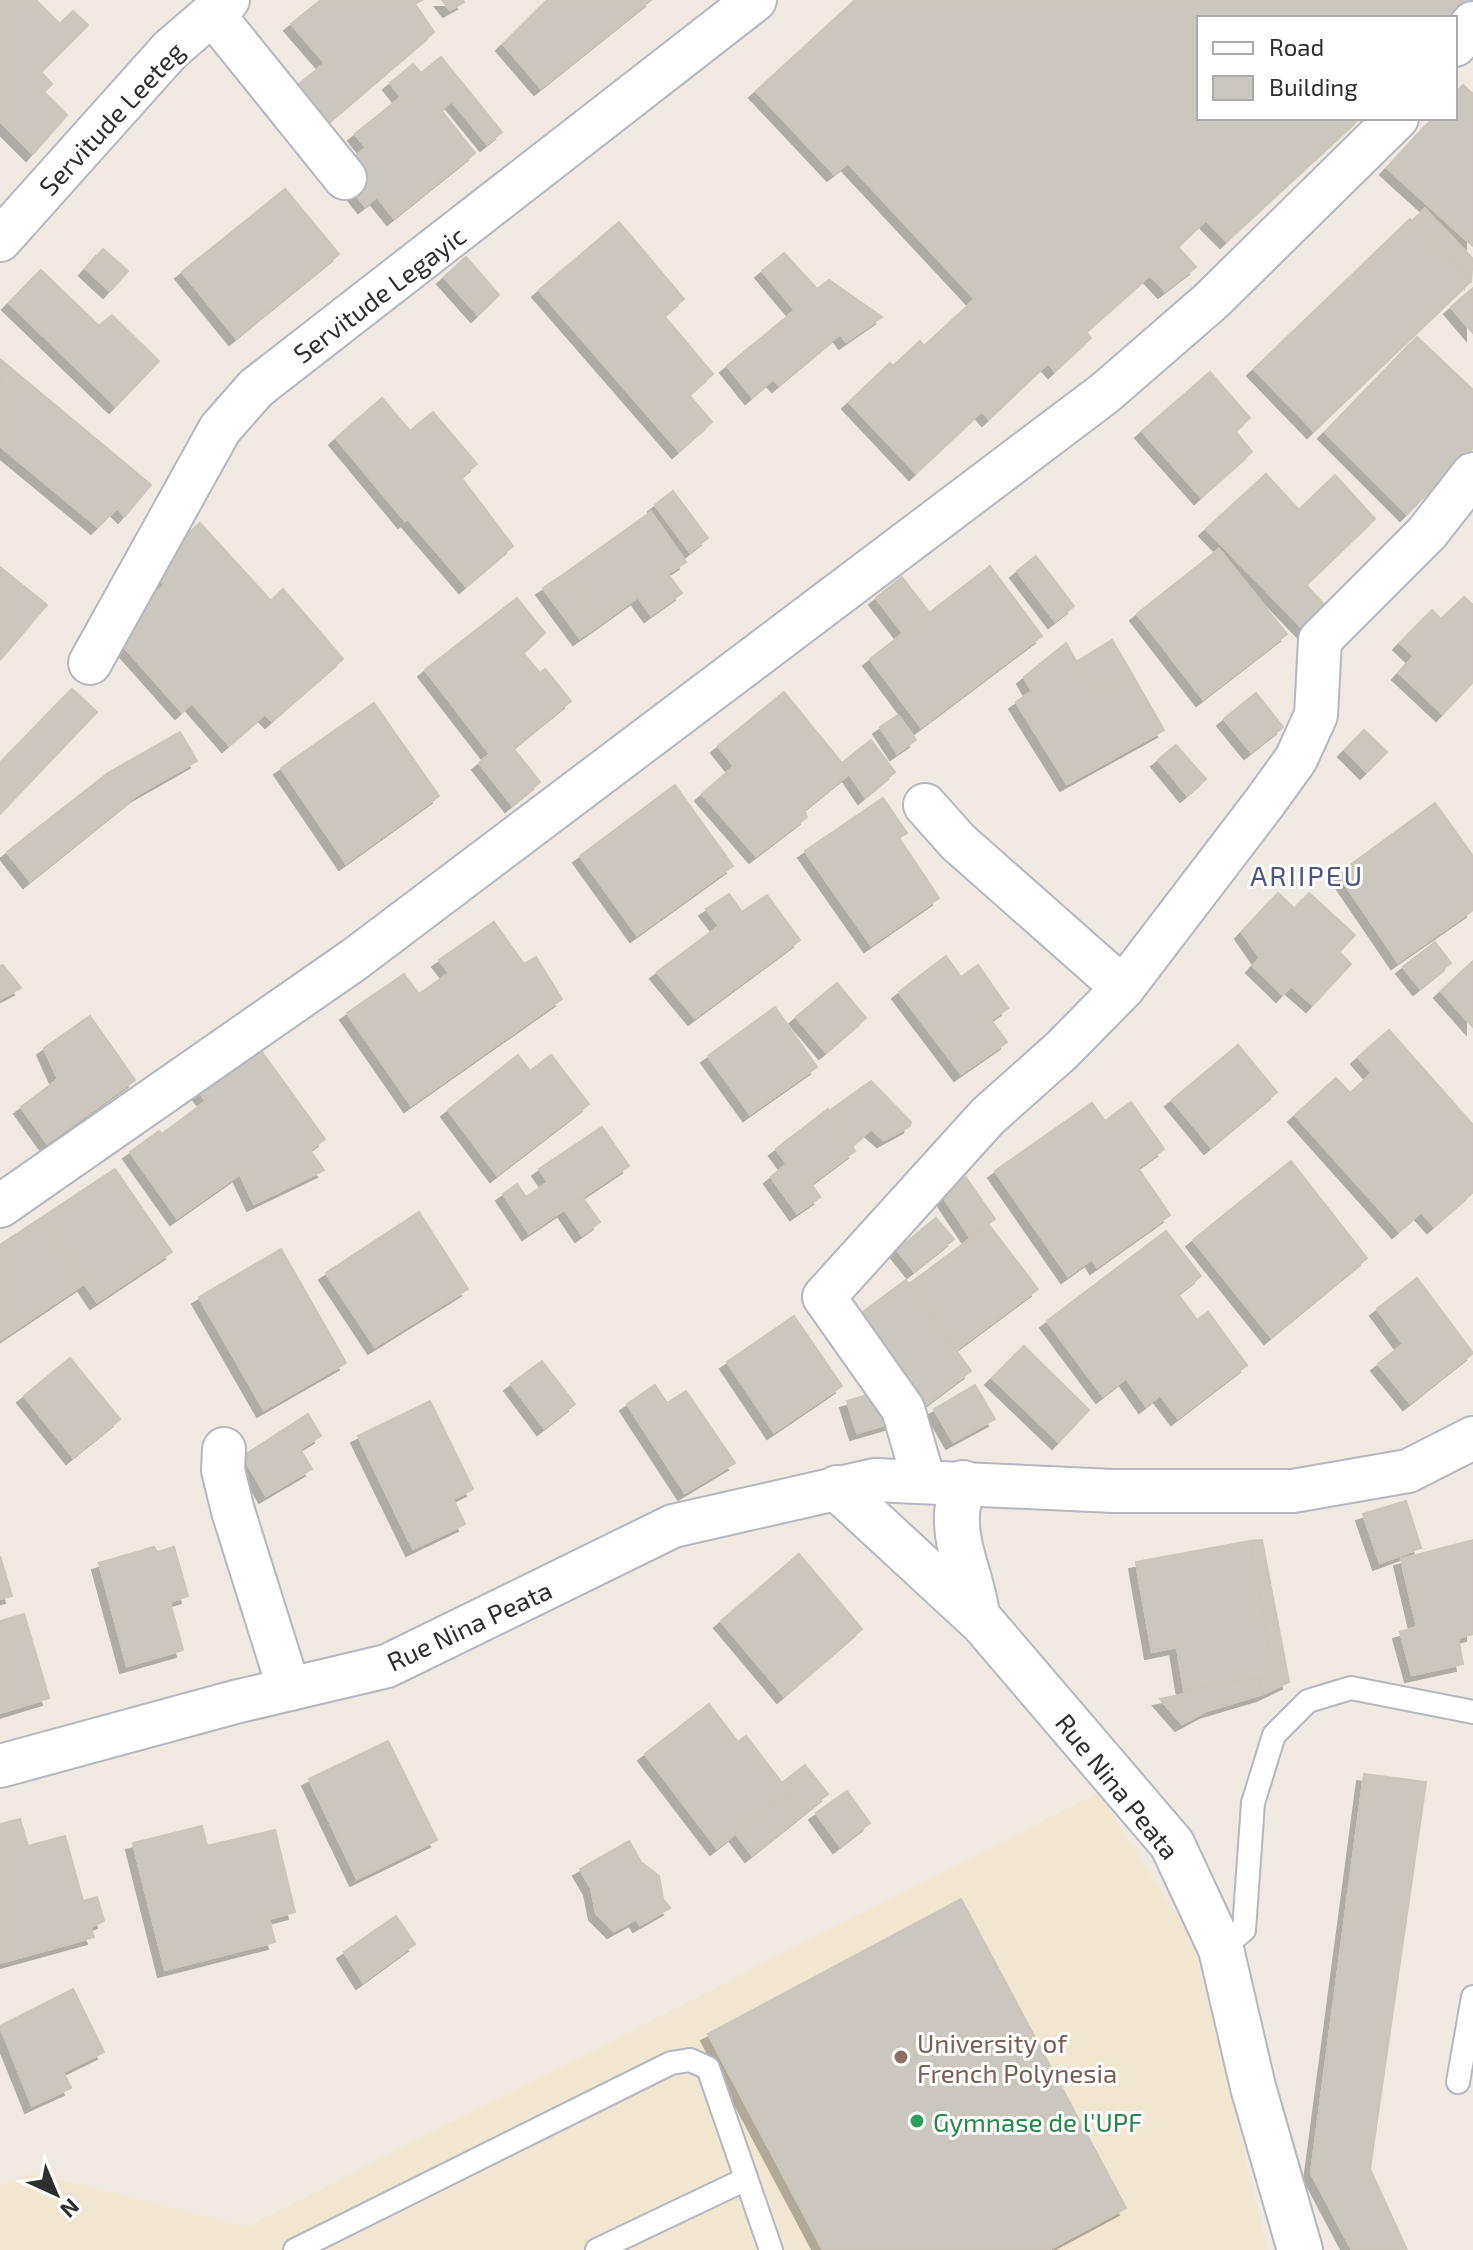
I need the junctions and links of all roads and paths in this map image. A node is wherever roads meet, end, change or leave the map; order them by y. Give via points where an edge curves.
1 (755, 0) edge
2 (220, 7) edge
3 (1473, 23) edge
4 (1457, 43) edge
5 (1395, 120) edge
6 (345, 178) dead end
7 (0, 240) edge
8 (1473, 474) edge
9 (90, 663) dead end
10 (925, 805) dead end
11 (1123, 988) junction
12 (0, 1206) edge
13 (1473, 1438) edge
14 (224, 1449) dead end
15 (944, 1482) junction
16 (856, 1484) junction
17 (977, 1616) junction
18 (289, 1689) junction
19 (1473, 1712) edge
20 (0, 1766) edge
21 (1221, 1949) junction
22 (1473, 1997) edge
23 (1458, 2082) dead end
24 (746, 2179) junction
25 (295, 2250) edge
26 (597, 2250) edge
27 (771, 2250) edge
28 (1300, 2250) edge

1 - 9 street, Servitude Legayic via 256,388 220,429
2 - 6 street
2 - 7 street, Servitude Leeteg via 170,50
3 - 4 street
5 - 12 street via 1211,301 1105,393 355,959
8 - 11 street via 1427,533 1320,640 1316,715 1296,759
10 - 11 street via 958,842
11 - 15 street via 988,1116 824,1297 903,1409
13 - 15 street via 1408,1471 1293,1491 1113,1491
14 - 18 street via 223,1470 233,1511
15 - 16 street
15 - 17 street via 957,1515
16 - 17 street, Rue Nina Peata
16 - 18 street, Rue Nina Peata via 673,1526 387,1666
17 - 21 street, Rue Nina Peata via 1172,1844
18 - 20 street, Rue Nina Peata
19 - 21 lane via 1351,1688 1308,1701 1274,1735 1253,1803 1244,1930
21 - 28 street, Rue Nina Peata via 1253,2087
22 - 23 lane
24 - 25 lane via 708,2068 690,2060 671,2063
24 - 26 lane
24 - 27 lane

